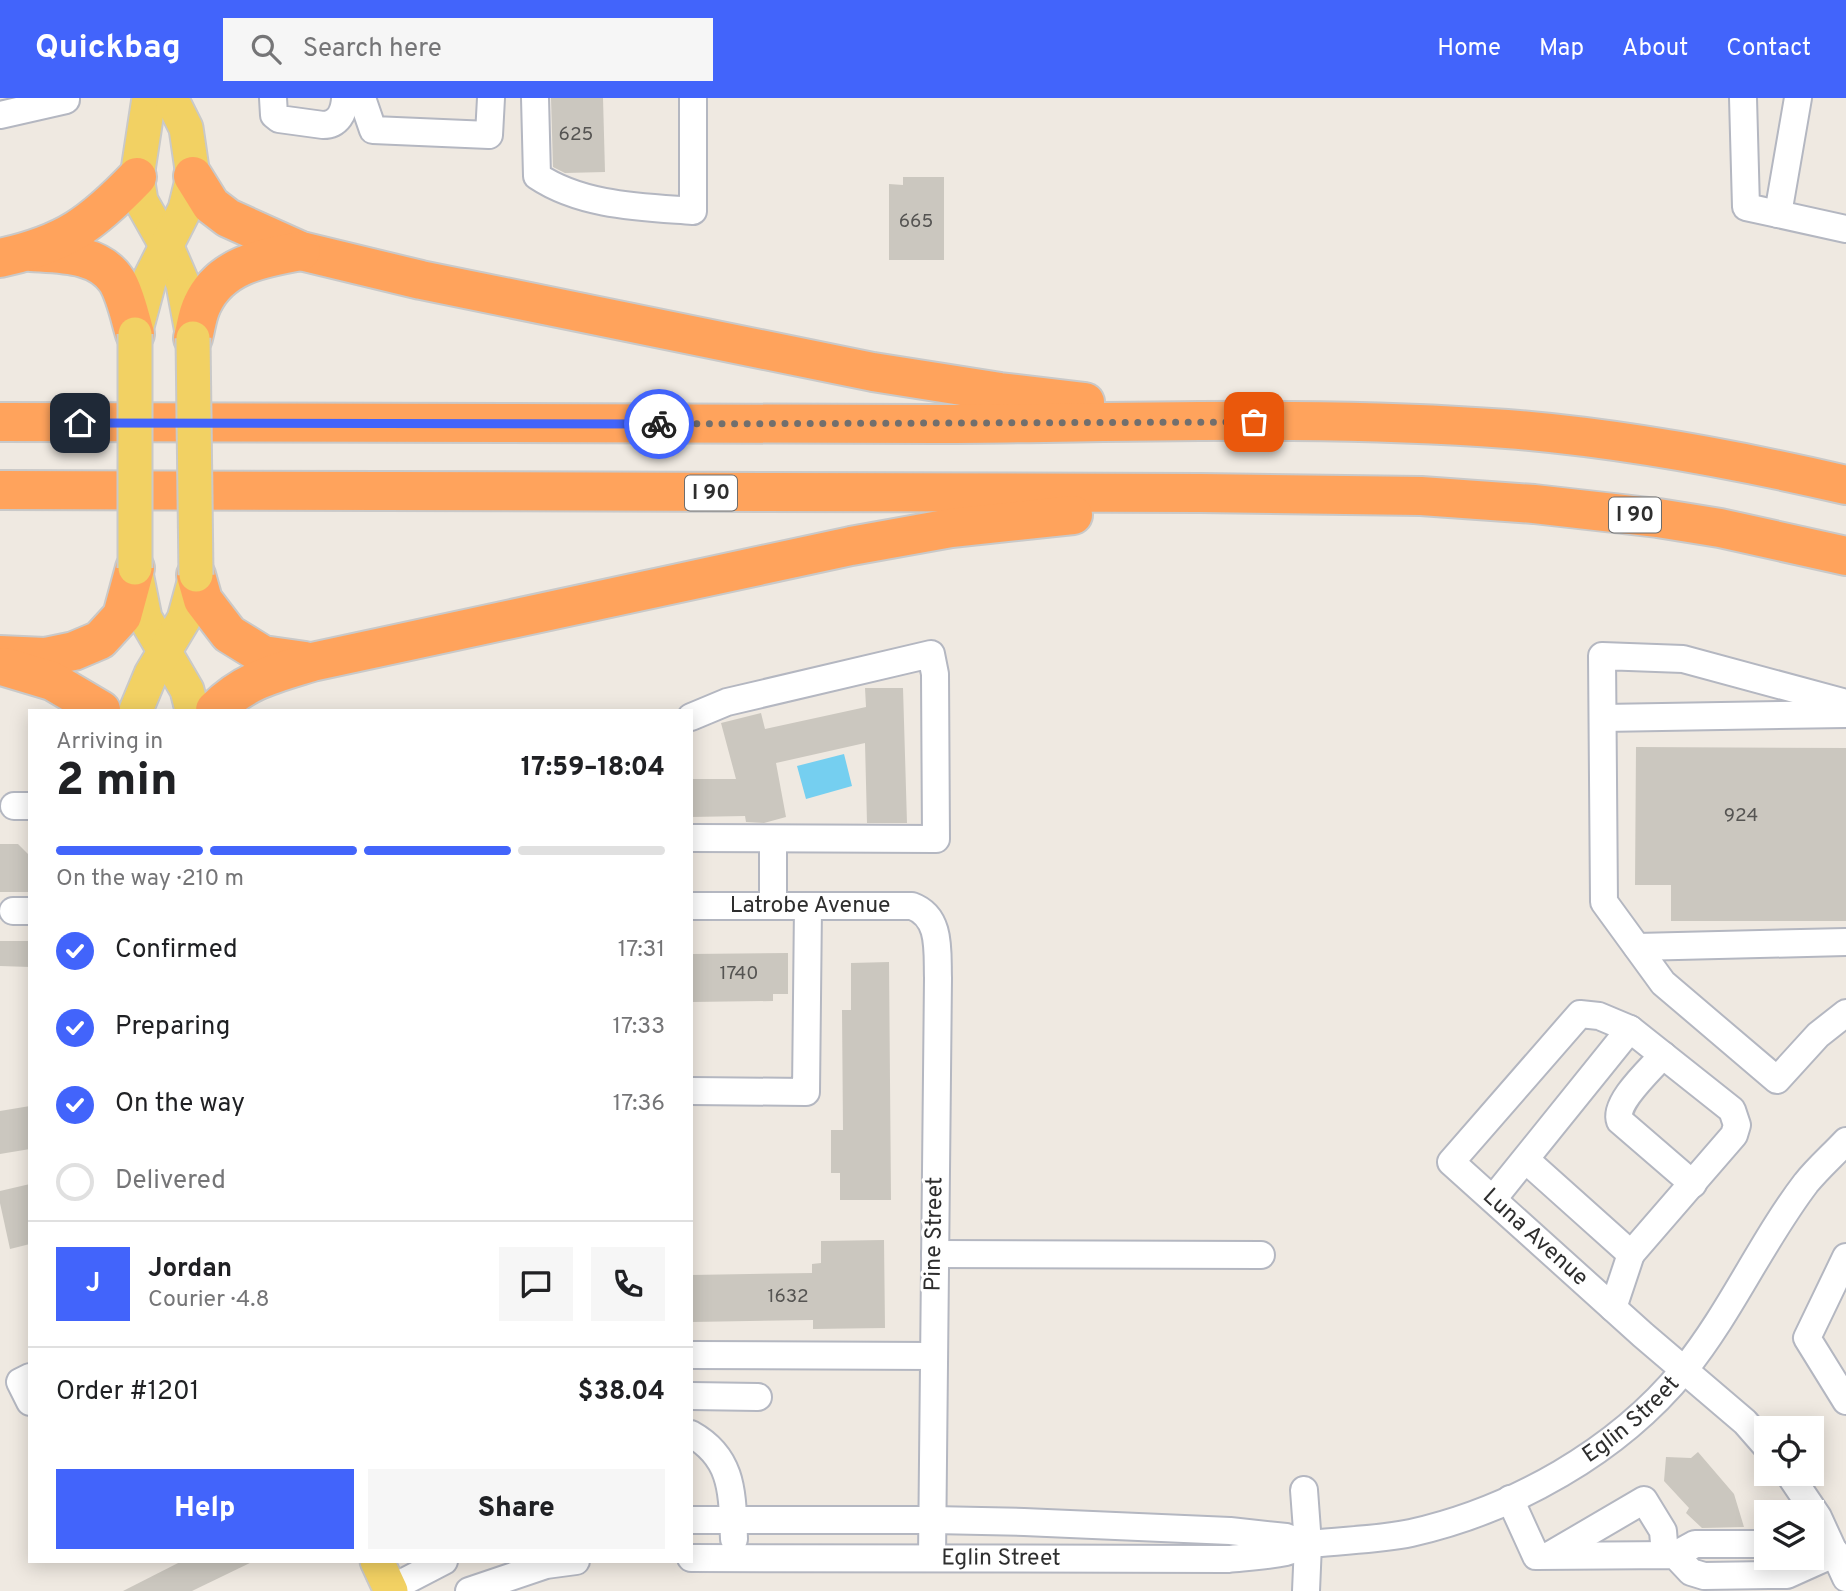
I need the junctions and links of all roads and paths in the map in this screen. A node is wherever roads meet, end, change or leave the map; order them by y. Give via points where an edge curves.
1 (66, 98) edge
2 (149, 98) edge
3 (171, 98) edge
4 (351, 98) edge
5 (491, 98) edge
6 (536, 98) edge
7 (693, 98) edge
8 (1743, 98) edge
9 (1798, 98) edge
10 (273, 99) edge
11 (6, 108) edge
12 (193, 176) junction
13 (137, 177) junction
14 (1778, 214) junction
15 (1846, 229) edge
16 (167, 247) junction
17 (301, 251) junction
18 (15, 255) edge
19 (135, 334) junction
20 (193, 338) junction
21 (0, 422) edge
22 (1335, 422) junction
23 (1846, 485) edge
24 (0, 490) edge
25 (1421, 496) junction
26 (1846, 556) edge
27 (135, 568) junction
28 (195, 575) junction
29 (165, 651) junction
30 (0, 655) edge
31 (312, 662) junction
32 (0, 665) edge
33 (1846, 703) edge
34 (99, 709) edge
35 (136, 709) edge
36 (192, 709) edge
37 (216, 709) edge
38 (1846, 714) edge
39 (693, 716) edge
40 (1603, 718) junction
41 (693, 838) edge
42 (773, 839) junction
43 (693, 906) edge
44 (773, 906) junction
45 (808, 906) junction
46 (926, 913) joint
47 (1846, 942) edge
48 (1637, 947) junction
49 (1846, 1013) edge
50 (1630, 1029) junction
51 (1663, 1055) junction
52 (693, 1091) edge
53 (1846, 1141) edge
54 (1526, 1160) junction
55 (1693, 1184) junction
56 (1493, 1199) junction
57 (935, 1254) junction
58 (1631, 1254) junction
59 (1261, 1255) dead end
60 (1846, 1257) edge
61 (1613, 1308) junction
62 (693, 1356) edge
63 (934, 1356) junction
64 (1684, 1370) junction
65 (28, 1378) edge
66 (693, 1396) edge
67 (758, 1397) dead end
68 (28, 1398) edge
69 (1846, 1401) edge
70 (1754, 1432) edge
71 (693, 1435) edge
72 (1797, 1486) edge
73 (1304, 1490) dead end
74 (1510, 1499) junction
75 (693, 1520) edge
76 (933, 1520) junction
77 (733, 1521) junction
78 (1308, 1544) junction
79 (1754, 1544) edge
80 (1836, 1553) junction
81 (1670, 1555) junction
82 (1548, 1556) junction
83 (693, 1558) edge
84 (734, 1558) junction
85 (932, 1558) junction
86 (1824, 1558) edge
87 (438, 1563) edge
88 (561, 1563) edge
89 (1754, 1568) edge
90 (1777, 1570) edge
91 (1798, 1570) edge
92 (1846, 1578) edge
93 (386, 1580) edge
94 (469, 1591) edge
95 (1306, 1591) edge

1 - 11 street
2 - 13 main road
3 - 12 main road via 186,128
4 - 5 street via 373,130 489,135
4 - 10 street via 331,108
6 - 7 street via 537,176 555,188 621,205 693,211
8 - 14 street via 1746,207
9 - 14 street
12 - 16 main road via 185,209
12 - 17 highway via 211,205 228,218
13 - 16 main road via 141,201
13 - 18 highway via 85,225
14 - 15 street
16 - 19 main road via 150,278
16 - 20 main road via 183,284
17 - 20 highway via 256,259 218,279 202,305
17 - 22 highway via 873,372 1058,400
18 - 19 highway via 64,254 101,263 118,282
19 - 27 main road, bridge
20 - 28 main road, bridge
21 - 22 highway
22 - 23 highway via 1510,429 1619,441
24 - 25 highway, I 90
25 - 26 highway, I 90 via 1658,518
25 - 31 highway via 1119,511 951,528
27 - 29 main road via 145,618
27 - 30 highway via 122,616 100,640 45,657
28 - 29 main road via 184,619
28 - 31 highway via 203,600 229,634 263,655
29 - 35 main road
29 - 36 main road via 187,690
31 - 37 highway via 240,688
32 - 34 highway via 52,681
33 - 40 street via 1682,659 1602,656
38 - 40 street
39 - 42 street via 727,702 931,654 936,839
40 - 48 street via 1604,902
41 - 42 street
42 - 44 street
43 - 44 street, Latrobe Avenue
44 - 45 street, Latrobe Avenue
45 - 46 street, Latrobe Avenue via 912,906
45 - 52 street via 806,1092
46 - 57 street, Pine Street via 937,945
47 - 48 street
48 - 49 street via 1663,983 1777,1080 1818,1035
50 - 51 street
50 - 54 street
50 - 56 street, Luna Avenue via 1600,1016 1580,1014 1451,1162
51 - 55 street via 1732,1110 1737,1125 1734,1135
51 - 55 street via 1621,1103 1618,1115
53 - 64 street, Eglin Street via 1806,1183
54 - 56 street
54 - 58 street
55 - 58 street
56 - 61 street, Luna Avenue
57 - 59 street
57 - 63 street, Pine Street
58 - 61 street
60 - 69 street via 1807,1338
61 - 64 street, Luna Avenue
62 - 63 street
63 - 76 street, Pine Street
64 - 70 street, Luna Avenue
64 - 74 street, Eglin Street via 1598,1448
65 - 68 street via 20,1382
66 - 67 street
71 - 77 street via 725,1466
72 - 80 street
73 - 78 street
74 - 78 street, Eglin Street via 1412,1533
74 - 82 street via 1536,1556
75 - 77 street, Eglin Street
76 - 77 street, Eglin Street
76 - 78 street, Eglin Street via 1230,1531
76 - 85 street, Pine Street
77 - 84 street
78 - 85 street, Eglin Street via 1228,1559
78 - 95 street
79 - 81 street via 1695,1544
80 - 86 street
80 - 92 street
81 - 82 street
81 - 82 street via 1663,1531 1644,1500
81 - 89 street via 1704,1576
83 - 84 street, Eglin Street
84 - 85 street, Eglin Street
87 - 93 street
88 - 94 street
90 - 91 street via 1787,1575

